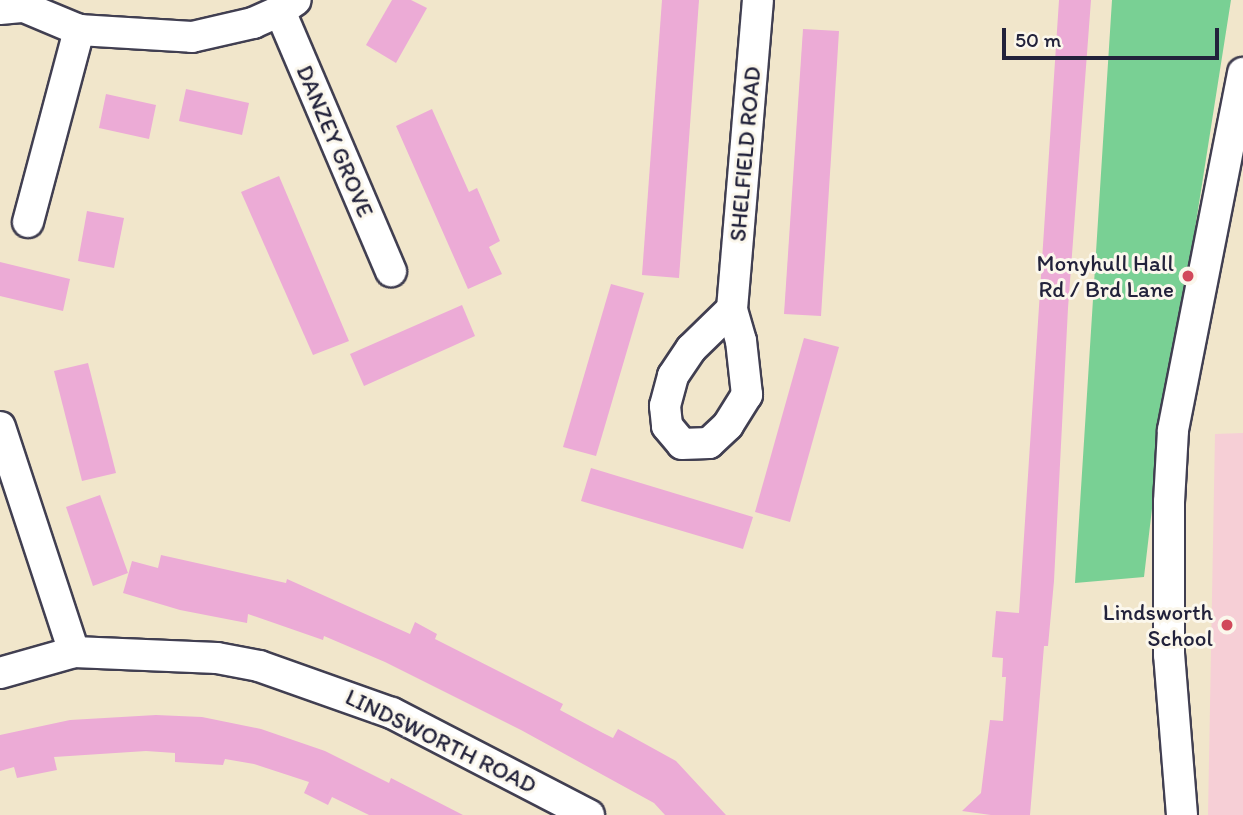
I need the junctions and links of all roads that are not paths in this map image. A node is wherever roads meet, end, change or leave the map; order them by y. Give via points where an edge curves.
1 (758, 0) edge
2 (288, 6) edge
3 (0, 9) edge
4 (79, 30) junction
5 (1243, 73) edge
6 (28, 222) dead end
7 (391, 271) dead end
8 (732, 309) dead end
9 (0, 427) edge
10 (74, 652) junction
11 (0, 673) edge
12 (590, 815) edge
13 (1182, 815) edge

1 - 8 street, SHELFIELD ROAD
2 - 4 street via 253,23 192,37
2 - 7 street, DANZEY GROVE
3 - 4 street via 24,7
4 - 6 street
5 - 13 street via 1173,429 1169,655
9 - 10 street
10 - 11 street, LINDSWORTH ROAD
10 - 12 street, LINDSWORTH ROAD via 217,658 328,687 392,713

